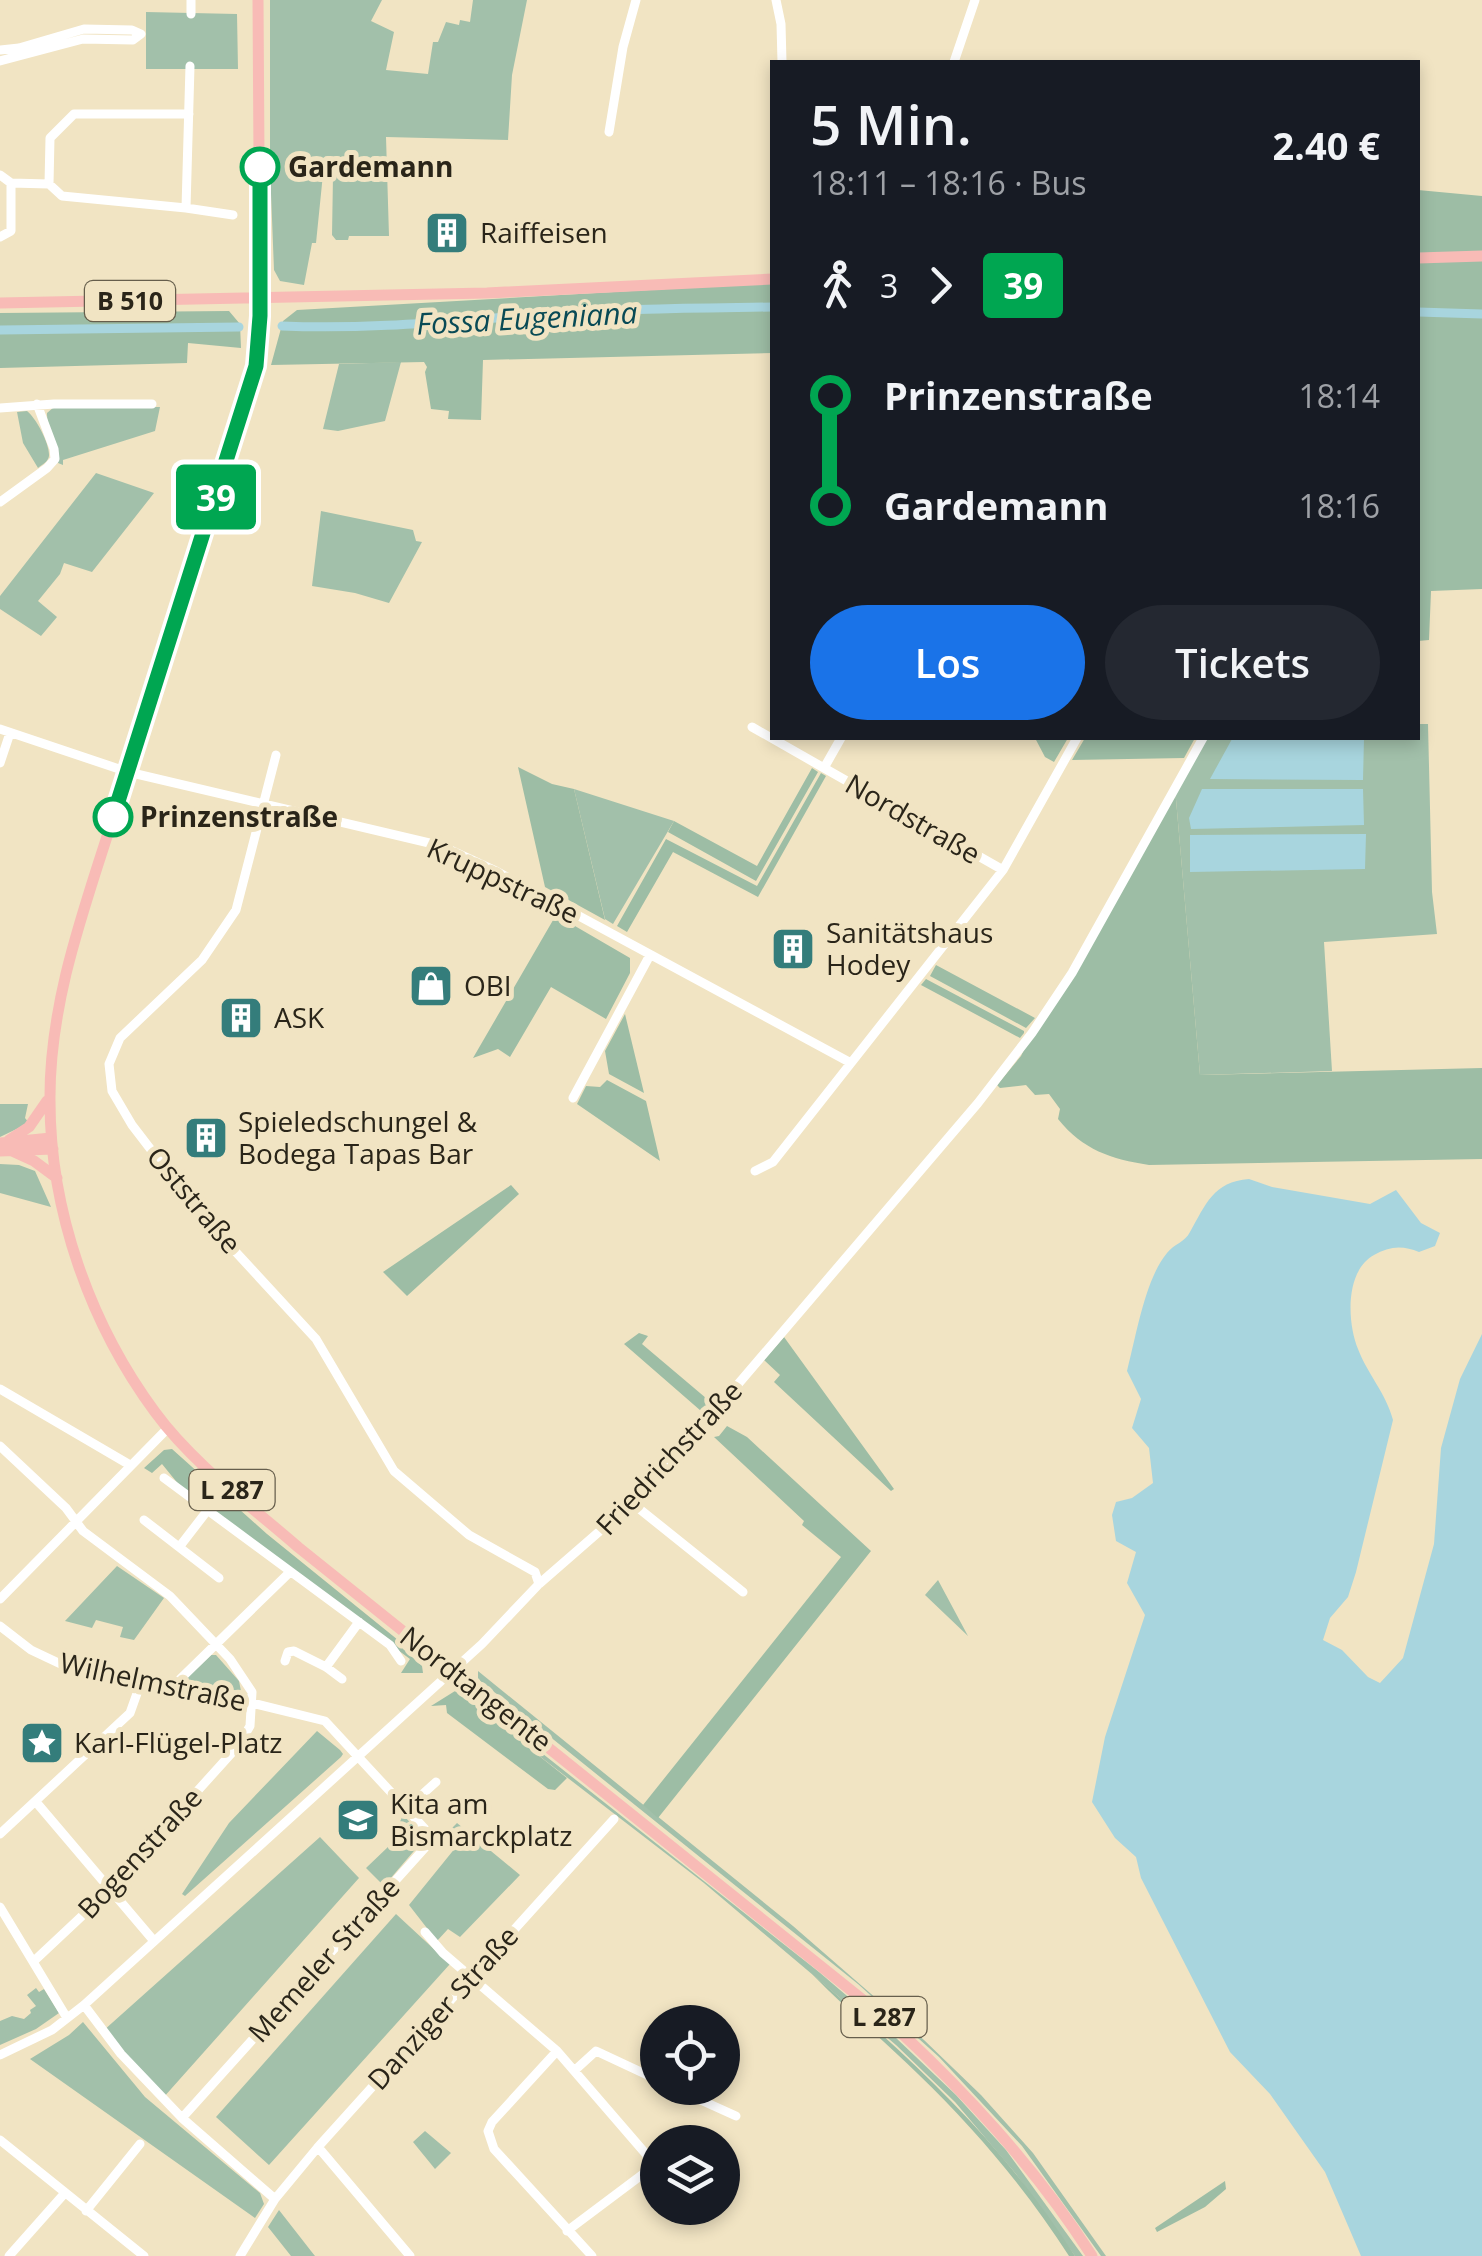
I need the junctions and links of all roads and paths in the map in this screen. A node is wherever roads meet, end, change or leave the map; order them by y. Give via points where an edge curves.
1 (191, 0) edge
2 (258, 0) edge
3 (636, 0) edge
4 (776, 0) edge
5 (975, 0) edge
6 (191, 14) dead end
7 (0, 50) edge
8 (782, 60) edge
9 (955, 60) edge
10 (0, 61) edge
11 (190, 66) dead end
12 (189, 114) junction
13 (608, 132) dead end
14 (0, 175) edge
15 (11, 183) junction
16 (49, 184) junction
17 (186, 208) junction
18 (233, 215) dead end
19 (0, 237) edge
20 (1482, 256) edge
21 (1420, 258) edge
22 (770, 279) edge
23 (260, 298) junction
24 (0, 303) edge
25 (37, 404) junction
26 (152, 404) dead end
27 (0, 408) edge
28 (0, 502) edge
29 (752, 727) dead end
30 (5, 731) edge
31 (770, 737) edge
32 (775, 740) edge
33 (840, 740) edge
34 (1077, 740) edge
35 (1202, 740) edge
36 (276, 755) dead end
37 (0, 763) edge
38 (824, 768) junction
39 (128, 772) junction
40 (263, 804) junction
41 (1003, 870) junction
42 (650, 954) junction
43 (851, 1063) junction
44 (50, 1097) junction
45 (573, 1098) dead end
46 (52, 1143) junction
47 (5, 1146) edge
48 (755, 1172) dead end
49 (57, 1178) junction
50 (0, 1388) edge
51 (168, 1428) junction
52 (0, 1446) edge
53 (130, 1465) junction
54 (164, 1478) dead end
55 (632, 1503) junction
56 (206, 1511) junction
57 (75, 1520) junction
58 (144, 1520) dead end
59 (180, 1546) junction
60 (290, 1572) junction
61 (219, 1578) dead end
62 (539, 1584) junction
63 (742, 1592) dead end
64 (0, 1599) edge
65 (359, 1622) junction
66 (0, 1626) edge
67 (216, 1644) junction
68 (285, 1661) dead end
69 (401, 1661) dead end
70 (326, 1667) junction
71 (452, 1671) junction
72 (342, 1680) dead end
73 (140, 1685) junction
74 (172, 1687) junction
75 (252, 1703) junction
76 (358, 1756) junction
77 (436, 1782) dead end
78 (36, 1802) junction
79 (406, 1809) junction
80 (614, 1819) dead end
81 (0, 1834) edge
82 (112, 1888) junction
83 (0, 1907) edge
84 (425, 1932) dead end
85 (154, 1940) junction
86 (34, 1961) junction
87 (471, 1977) junction
88 (84, 2005) junction
89 (67, 2018) junction
90 (556, 2051) junction
91 (0, 2055) edge
92 (574, 2071) junction
93 (640, 2072) edge
94 (712, 2105) edge
95 (736, 2116) dead end
96 (182, 2118) junction
97 (0, 2140) edge
98 (140, 2144) dead end
99 (318, 2147) junction
100 (640, 2148) edge
101 (640, 2179) edge
102 (64, 2194) junction
103 (275, 2198) junction
104 (86, 2211) junction
105 (568, 2231) junction
106 (9, 2256) edge
107 (144, 2256) edge
108 (240, 2256) edge
109 (410, 2256) edge
110 (592, 2256) edge
111 (1092, 2256) edge

1 - 6 street
2 - 23 main road
3 - 13 street
4 - 8 street
5 - 9 street
7 - 10 street via 84,28 141,34 133,40 83,39
11 - 12 street
12 - 16 street via 74,114 50,138
12 - 17 street
14 - 15 street
15 - 16 street
15 - 19 street via 11,230
16 - 17 street via 62,196
17 - 18 street
20 - 21 main road
22 - 23 main road, B 510
23 - 24 main road, B 510
23 - 39 main road via 253,378
25 - 26 street
25 - 27 street
25 - 28 street via 55,459
29 - 31 street, Nordstraße
30 - 37 street
30 - 39 street, Kruppstraße
32 - 38 street, Nordstraße
33 - 38 street, Nordstraße
34 - 41 street
35 - 55 street, Friedrichstraße via 1072,972 1019,1050
36 - 40 street, Oststraße
38 - 41 street, Nordstraße
39 - 40 street, Kruppstraße
39 - 44 main road via 60,994
40 - 42 street, Kruppstraße via 442,846
40 - 62 street, Oststraße via 236,910 202,960 120,1038 109,1064 112,1091 190,1202 316,1339 394,1471 469,1535 535,1572
41 - 43 street
42 - 43 street, Kruppstraße
42 - 45 street
43 - 48 street via 773,1162
44 - 46 main road
44 - 47 main road
46 - 47 main road
46 - 49 main road, Nordtangente / L 287
47 - 49 main road
49 - 51 main road, Nordtangente / L 287 via 94,1308
50 - 53 street
51 - 53 street
51 - 71 main road, Nordtangente / L 287 via 298,1547
52 - 57 street
53 - 57 street
54 - 56 street
55 - 62 street, Friedrichstraße
55 - 63 street
56 - 59 street
56 - 60 street
57 - 64 street
57 - 67 street via 170,1596
58 - 59 street
59 - 61 street
60 - 65 street
60 - 67 street
62 - 71 street, Friedrichstraße
65 - 69 street
65 - 70 street
66 - 73 street, Wilhelmstraße via 42,1657
67 - 74 street
67 - 75 street via 245,1678
68 - 70 street via 294,1651
70 - 72 street
71 - 76 street, Friedrichstraße
71 - 111 main road, Nordtangente / L 287 via 905,2036 1015,2150
73 - 74 street, Wilhelmstraße
73 - 78 street via 130,1713
74 - 75 street, Wilhelmstraße
75 - 76 street, Wilhelmstraße via 325,1721
75 - 82 street, Bogenstraße via 246,1737
76 - 79 street, Memeler Straße
76 - 85 street, Friedrichstraße
77 - 79 street
78 - 81 street
78 - 82 street
79 - 96 street, Memeler Straße via 431,1841
80 - 87 street, Danziger Straße
82 - 85 street
82 - 86 street, Bogenstraße
83 - 86 street
84 - 87 street
85 - 88 street, Friedrichstraße
86 - 89 street
87 - 90 street
87 - 99 street, Danziger Straße
88 - 89 street, Friedrichstraße
88 - 96 street
89 - 91 street, Friedrichstraße
90 - 92 street
90 - 105 street via 488,2131 494,2149
92 - 93 street via 596,2051
92 - 100 street
94 - 95 street
96 - 103 street
97 - 102 street
98 - 104 street
99 - 103 street, Danziger Straße
99 - 109 street
101 - 105 street
102 - 104 street
102 - 106 street
103 - 108 street, Danziger Straße
104 - 107 street
105 - 110 street

